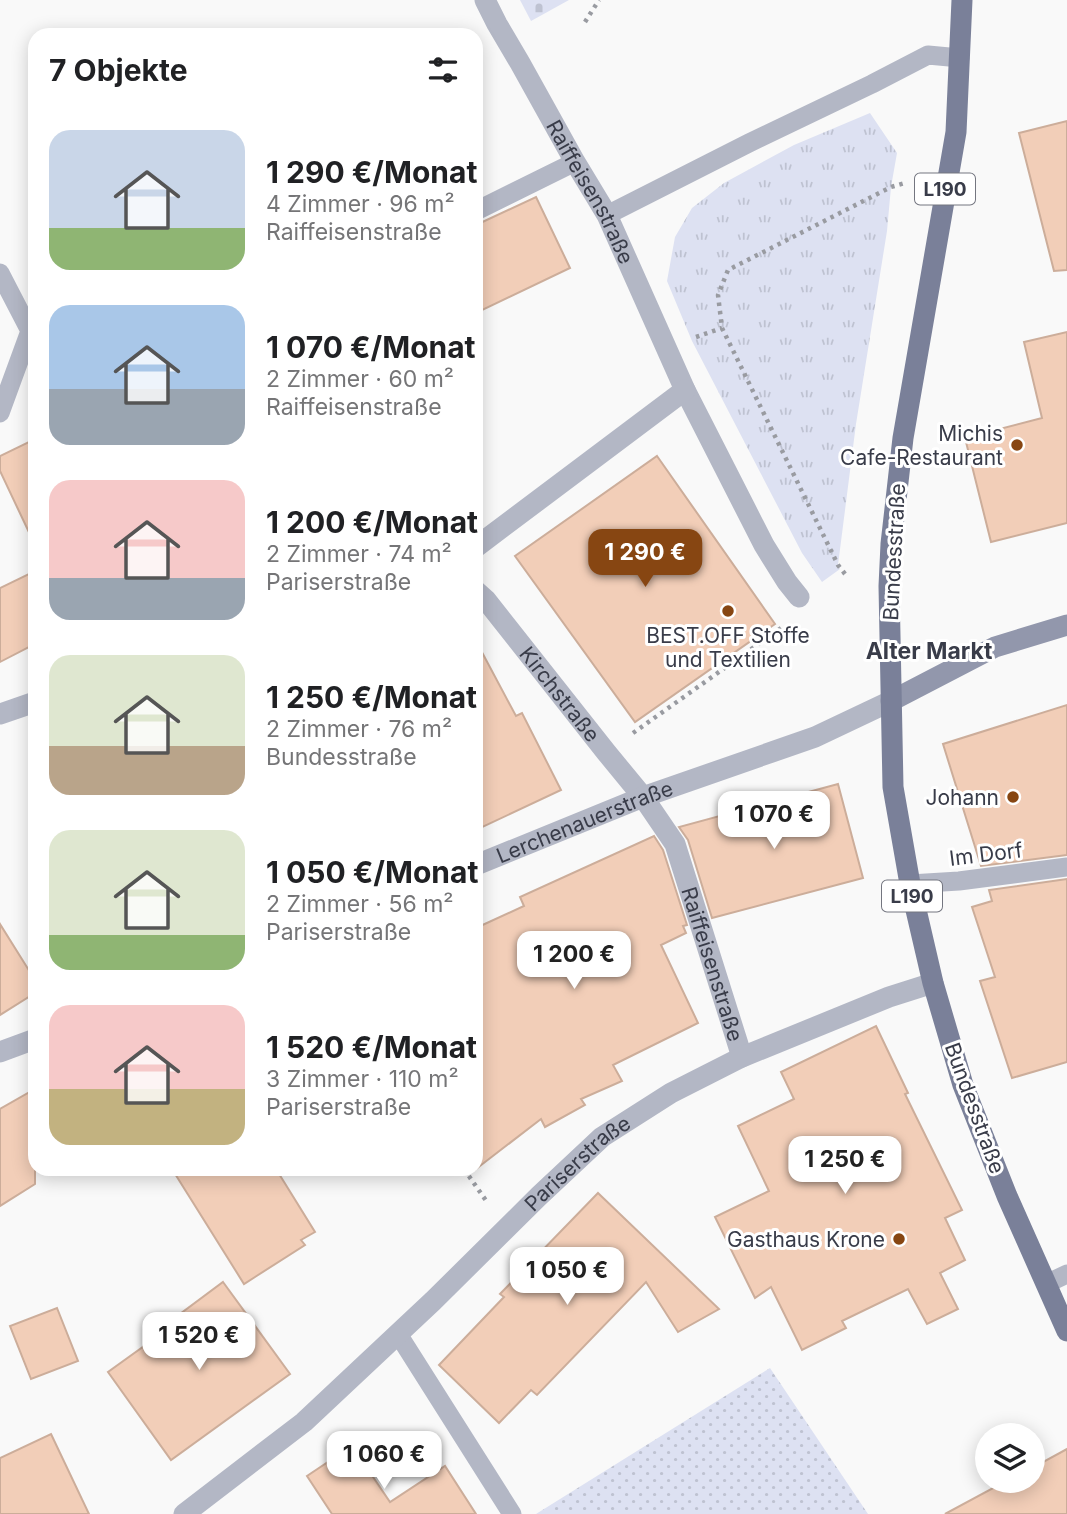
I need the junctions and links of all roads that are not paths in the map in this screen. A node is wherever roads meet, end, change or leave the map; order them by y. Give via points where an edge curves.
1 (485, 0) edge
2 (962, 0) edge
3 (960, 58) junction
4 (575, 162) junction
5 (483, 208) edge
6 (607, 215) junction
7 (0, 273) edge
8 (28, 327) edge
9 (28, 336) edge
10 (685, 390) junction
11 (0, 413) edge
12 (483, 542) edge
13 (483, 597) edge
14 (799, 597) dead end
15 (1067, 625) edge
16 (891, 701) junction
17 (28, 704) edge
18 (0, 714) edge
19 (643, 796) junction
20 (483, 862) edge
21 (1067, 867) edge
22 (910, 884) junction
23 (933, 983) junction
24 (28, 1042) edge
25 (0, 1052) edge
26 (742, 1057) junction
27 (1067, 1274) edge
28 (1046, 1284) junction
29 (1067, 1331) edge
30 (398, 1334) junction
31 (184, 1514) edge
32 (512, 1514) edge

1 - 4 street, Raiffeisenstraße
2 - 3 main road, Bundesstraße / L190
3 - 6 lane via 928,55
3 - 16 main road, Bundesstraße / L190 via 956,132 903,438 891,544
4 - 5 lane
4 - 6 street, Raiffeisenstraße
6 - 10 street, Raiffeisenstraße
7 - 8 lane
9 - 11 lane
10 - 12 street
10 - 14 street, Raiffeisenstraße via 764,545
13 - 19 street, Kirchstraße
15 - 16 main road via 995,647
16 - 19 street, Lerchenauerstraße via 815,737
16 - 22 main road, Bundesstraße / L190 via 893,787
17 - 18 street
19 - 20 street, Lerchenauerstraße
19 - 26 street, Raiffeisenstraße via 675,844
21 - 22 lane, Im Dorf
22 - 23 main road, Bundesstraße / L190
23 - 26 street, Pariserstraße
23 - 28 main road, Bundesstraße / L190 via 963,1085
24 - 25 street
26 - 30 street, Pariserstraße via 671,1093 602,1137
27 - 28 lane
28 - 29 main road, Bundesstraße / L190
30 - 31 street, Pariserstraße via 304,1422
30 - 32 lane

